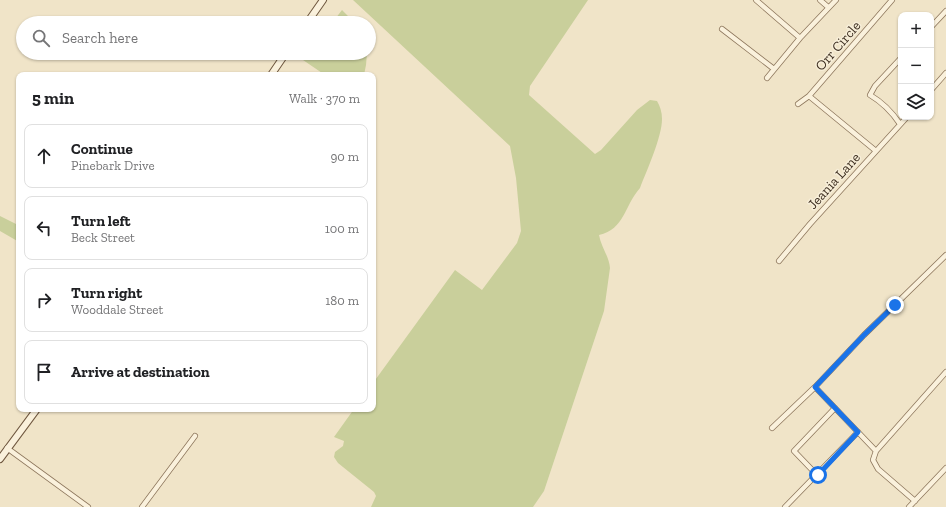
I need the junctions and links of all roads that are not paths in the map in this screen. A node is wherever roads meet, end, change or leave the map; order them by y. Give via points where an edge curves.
1 (322, 0) edge
2 (756, 0) edge
3 (820, 0) edge
4 (836, 0) edge
5 (892, 0) edge
6 (828, 7) junction
7 (946, 11) edge
8 (312, 16) edge
9 (934, 24) edge
10 (722, 29) dead end
11 (800, 38) junction
12 (281, 60) edge
13 (898, 61) edge
14 (774, 70) junction
15 (273, 72) edge
16 (946, 73) edge
17 (767, 78) dead end
18 (934, 87) edge
19 (809, 96) junction
20 (798, 104) dead end
21 (904, 120) edge
22 (900, 124) junction
23 (876, 151) junction
24 (946, 255) edge
25 (779, 261) dead end
26 (946, 372) edge
27 (815, 387) junction
28 (835, 408) junction
29 (35, 412) edge
30 (772, 428) dead end
31 (858, 432) junction
32 (195, 436) dead end
33 (7, 448) junction
34 (876, 451) junction
35 (0, 459) edge
36 (946, 468) edge
37 (818, 475) junction
38 (915, 501) junction
39 (88, 507) edge
40 (142, 507) edge
41 (785, 507) edge
42 (909, 507) edge

1 - 8 main road
2 - 11 street
3 - 6 street
4 - 6 street
5 - 19 street, Orr Circle
6 - 11 street
7 - 9 street
10 - 14 street
11 - 14 street
12 - 15 main road
13 - 22 street via 870,95 886,107
14 - 17 street
16 - 18 street
19 - 20 street, Orr Circle
19 - 23 street
21 - 22 street, Jeania Lane
22 - 23 street, Jeania Lane
23 - 25 street, Jeania Lane
24 - 27 street
26 - 34 street
27 - 28 street
27 - 30 street
28 - 31 street
28 - 37 street via 794,451
29 - 33 main road
31 - 34 street
31 - 37 street
32 - 40 street
33 - 35 main road
33 - 39 street
34 - 38 street via 874,464
36 - 38 street
37 - 41 street
38 - 42 street

